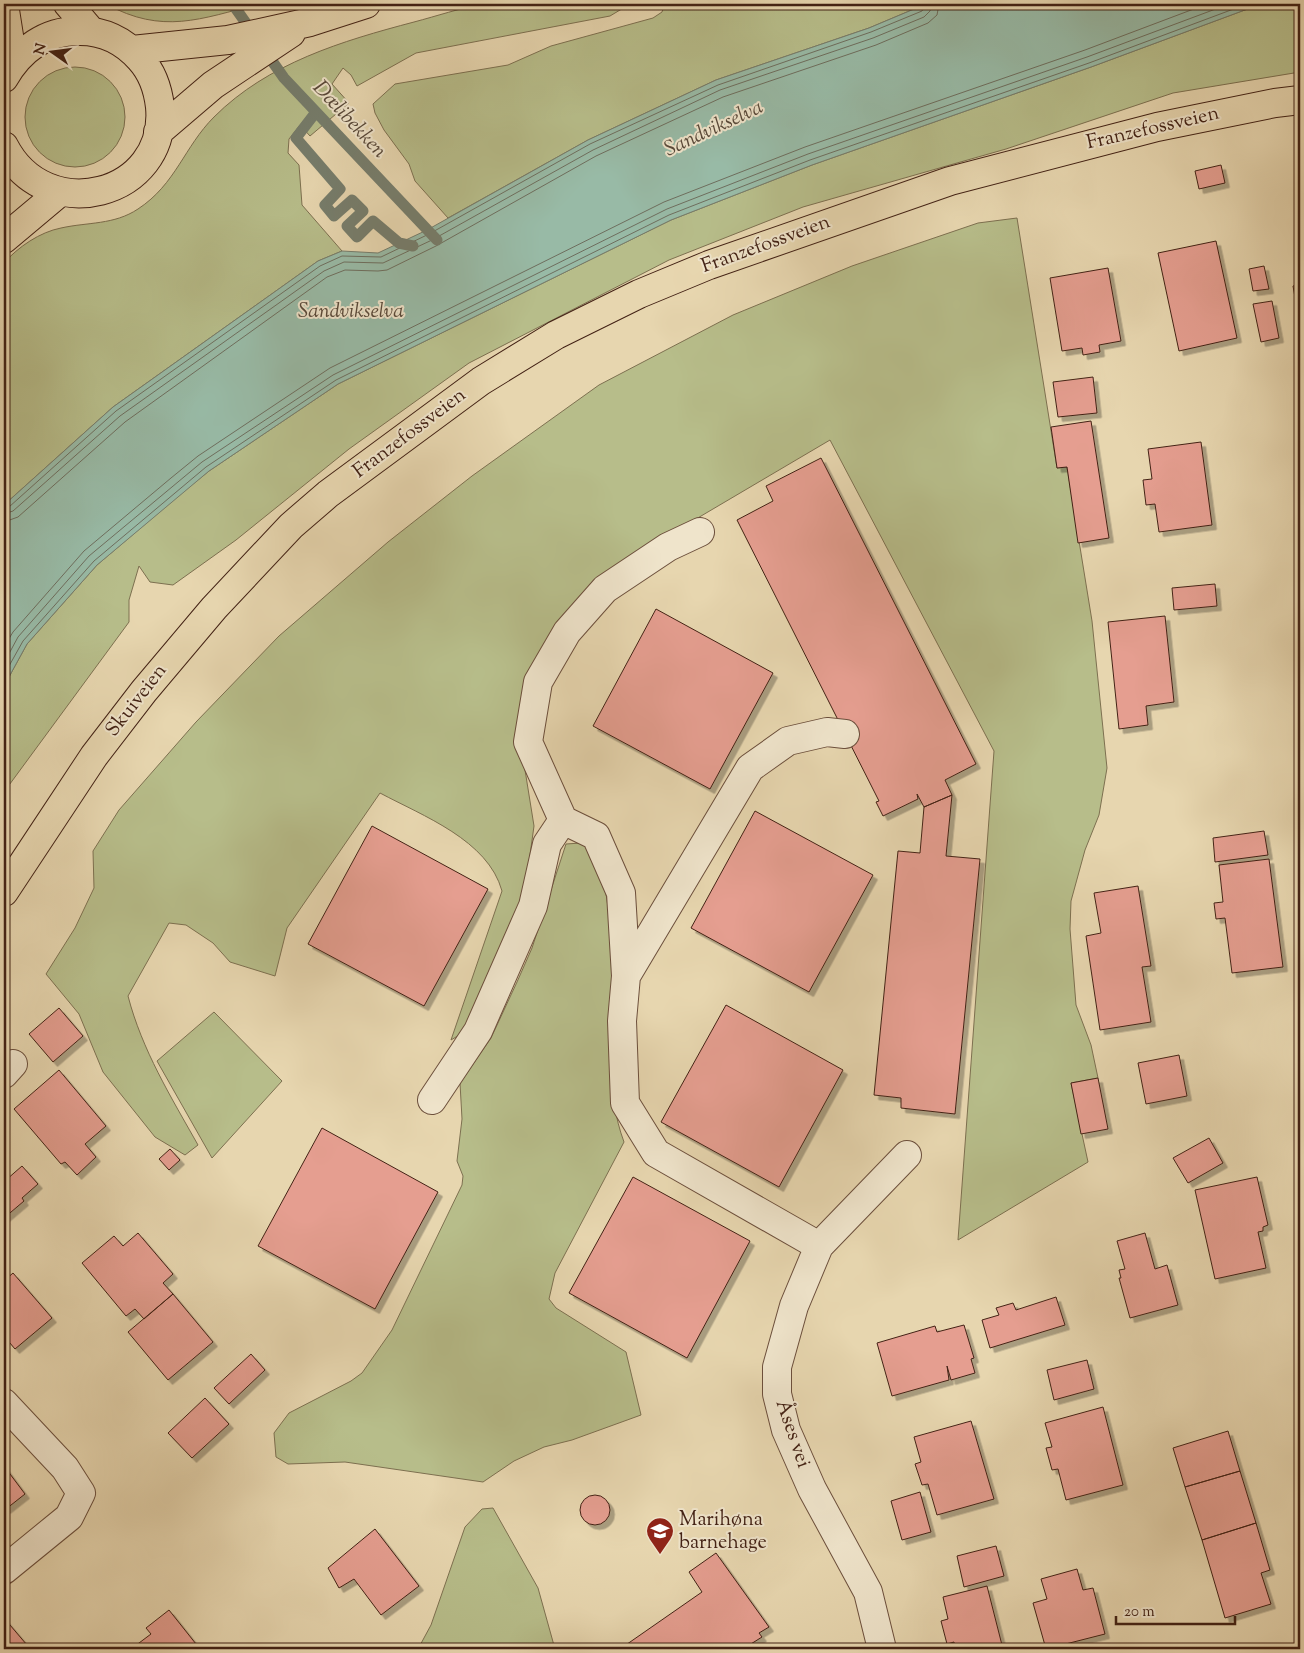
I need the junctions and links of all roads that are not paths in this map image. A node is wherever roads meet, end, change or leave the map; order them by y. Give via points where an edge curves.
1 (4, 4) edge
2 (68, 4) edge
3 (366, 4) edge
4 (310, 22) junction
5 (91, 31) junction
6 (132, 50) junction
7 (9, 70) edge
8 (1300, 100) edge
9 (158, 132) junction
10 (4, 146) edge
11 (60, 192) junction
12 (4, 240) edge
13 (291, 526) joint
14 (700, 532) dead end
15 (845, 734) dead end
16 (563, 820) junction
17 (4, 892) edge
18 (626, 976) junction
19 (432, 1100) dead end
20 (907, 1155) dead end
21 (819, 1246) junction
22 (6, 1411) edge
23 (4, 1570) edge
24 (882, 1649) edge

1 - 7 main road
2 - 5 main road
3 - 4 main road
4 - 6 main road via 228,40
4 - 9 main road via 213,85
5 - 6 main road via 113,38
5 - 7 main road via 69,30 48,36 29,46
6 - 9 main road via 154,79 159,96
8 - 13 main road, Franzefossveien via 1157,127 950,182 709,265 648,290 556,334 482,381 328,494
9 - 11 main road via 142,164 113,187 78,195
10 - 11 main road via 24,175 41,186
11 - 12 main road
13 - 17 main road, Skuiveien via 214,608 144,691 94,756
14 - 16 street via 668,547 605,589 567,632 538,682 528,742
15 - 18 street via 827,732 788,741 750,768
16 - 18 street via 596,836 621,893
16 - 19 street via 547,844 533,906 478,1031
18 - 21 street via 622,1021 625,1102 656,1153
20 - 21 street, Åses vei
21 - 24 street, Åses vei via 794,1306 777,1367 777,1394 786,1430 812,1489 868,1592
22 - 23 street via 65,1468 82,1493 69,1517

